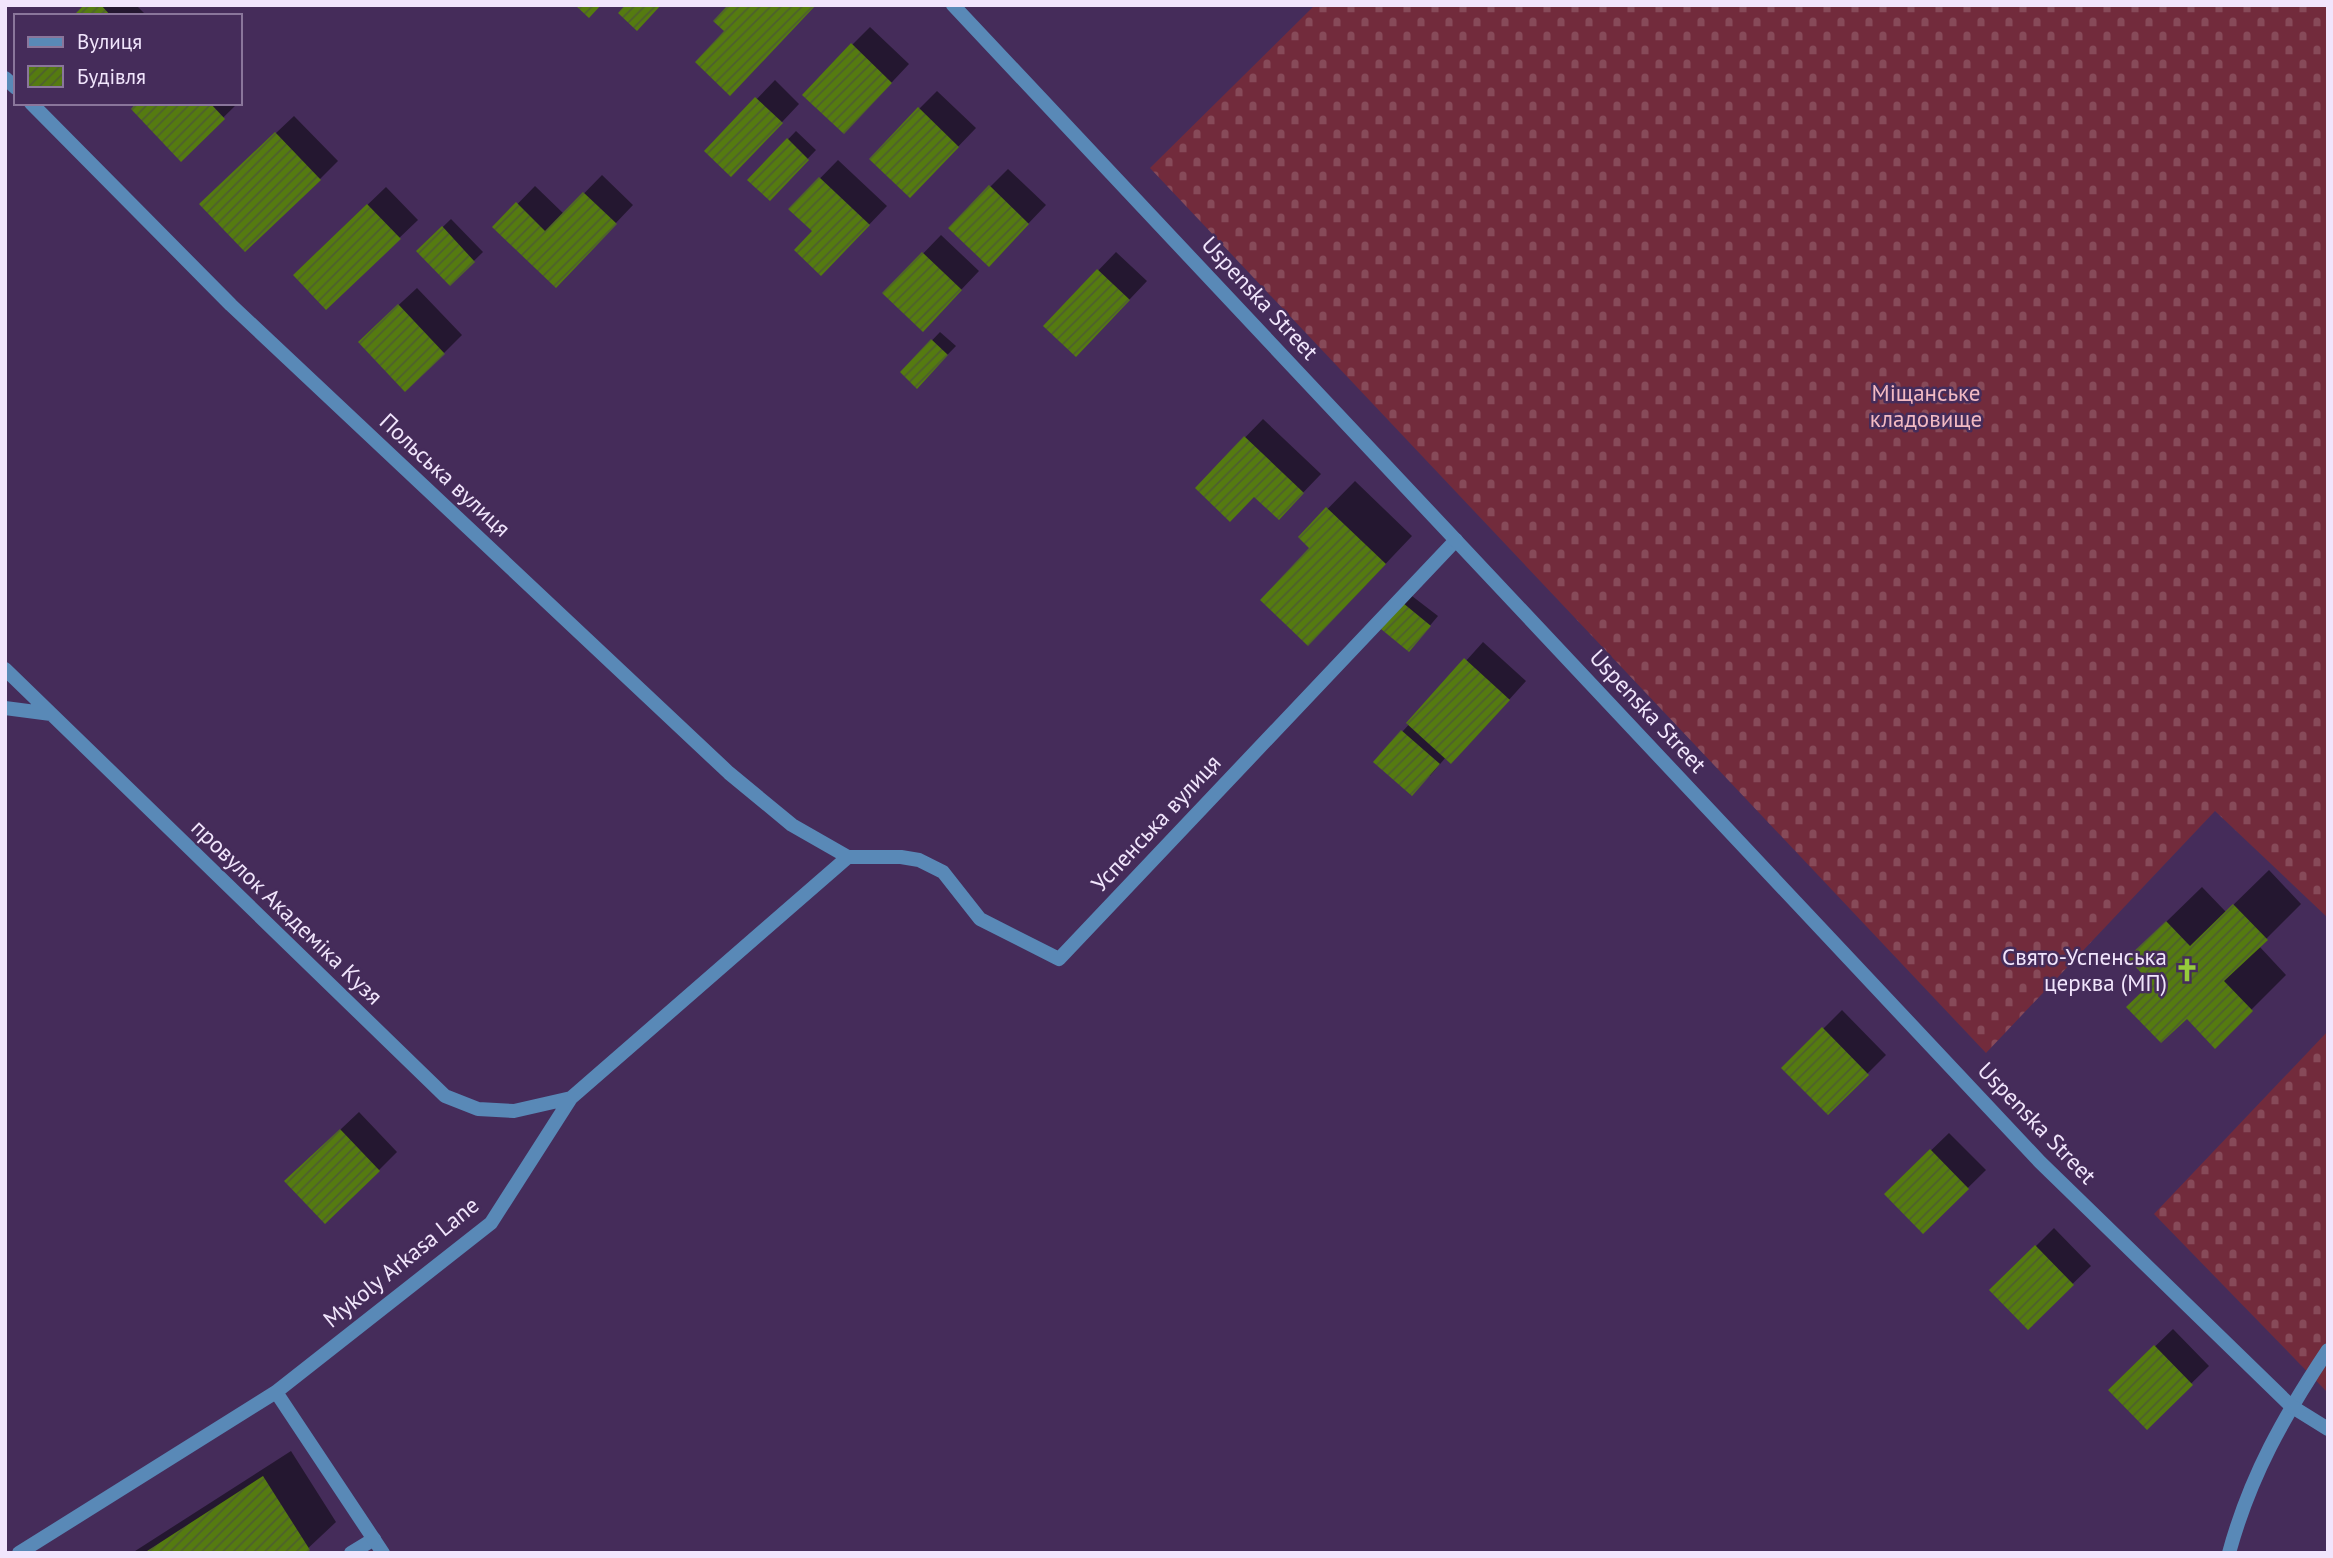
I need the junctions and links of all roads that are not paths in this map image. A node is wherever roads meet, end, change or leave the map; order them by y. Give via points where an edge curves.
1 (953, 5) edge
2 (33, 105) edge
3 (1456, 540) junction
4 (5, 669) edge
5 (5, 708) edge
6 (51, 714) junction
7 (848, 857) junction
8 (571, 1098) junction
9 (2328, 1350) edge
10 (275, 1392) junction
11 (2291, 1406) junction
12 (2328, 1429) edge
13 (374, 1539) junction
14 (39, 1548) edge
15 (19, 1553) edge
16 (351, 1553) edge
17 (383, 1553) edge
18 (2229, 1553) edge

1 - 3 street, Uspenska Street
2 - 7 street, Польська вулиця via 232,305 729,773 792,825
3 - 7 street, Успенська вулиця via 1059,959 980,919 943,872 919,860
3 - 11 street, Uspenska Street via 2040,1162
4 - 6 street, провулок Академіка Кузя
5 - 6 street
6 - 8 street, провулок Академіка Кузя via 445,1096 478,1109 514,1111
7 - 8 street, Mykoly Arkasa Lane
8 - 10 street, Mykoly Arkasa Lane via 491,1223
9 - 11 street
10 - 13 street
10 - 14 street, Mykoly Arkasa Lane
11 - 12 street, Uspenska Street
11 - 18 street via 2257,1470
13 - 16 street
13 - 17 street
14 - 15 street, Mykoly Arkasa Lane

